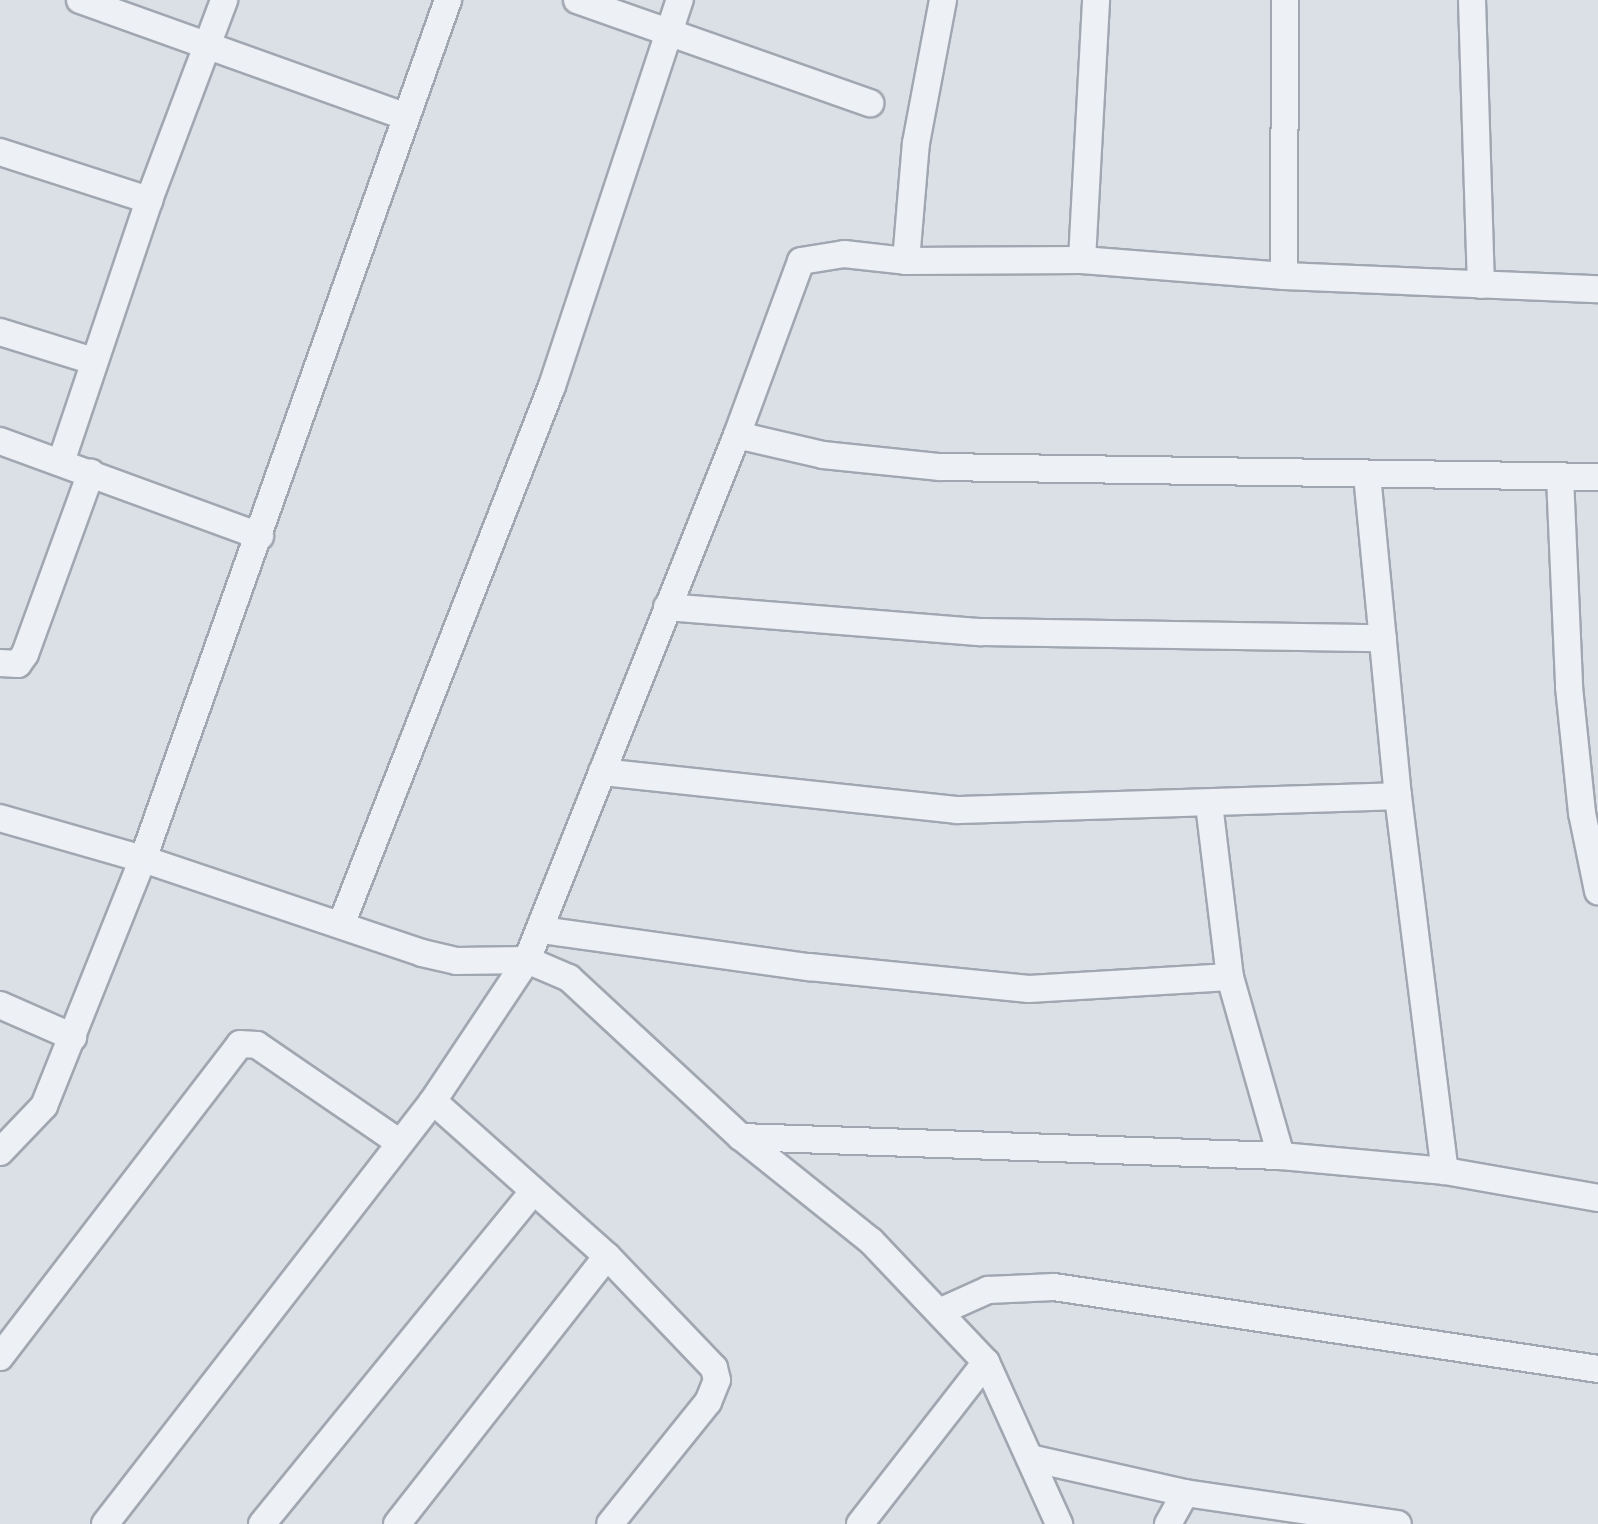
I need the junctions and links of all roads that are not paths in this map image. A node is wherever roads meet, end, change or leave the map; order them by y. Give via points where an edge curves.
1 (80, 0) edge
2 (224, 0) edge
3 (448, 0) edge
4 (576, 0) edge
5 (680, 0) edge
6 (943, 0) edge
7 (1096, 0) edge
8 (1285, 0) edge
9 (1472, 0) edge
10 (669, 34) junction
11 (208, 45) junction
12 (870, 103) dead end
13 (406, 117) junction
14 (0, 152) edge
15 (149, 201) junction
16 (1082, 260) junction
17 (906, 261) junction
18 (1284, 276) junction
19 (1481, 285) junction
20 (1598, 289) edge
21 (0, 332) edge
22 (93, 361) junction
23 (737, 435) junction
24 (0, 440) edge
25 (61, 462) junction
26 (91, 473) junction
27 (1367, 475) junction
28 (1560, 477) junction
29 (1598, 477) edge
30 (260, 536) junction
31 (667, 607) junction
32 (1383, 638) junction
33 (0, 663) edge
34 (602, 772) junction
35 (1398, 796) junction
36 (1209, 804) junction
37 (0, 818) edge
38 (143, 859) junction
39 (1598, 891) edge
40 (341, 925) junction
41 (541, 930) junction
42 (527, 960) junction
43 (1230, 977) junction
44 (0, 1005) edge
45 (73, 1037) junction
46 (433, 1101) junction
47 (741, 1137) junction
48 (400, 1143) junction
49 (0, 1152) edge
50 (1281, 1156) junction
51 (1445, 1171) junction
52 (532, 1193) junction
53 (1598, 1198) edge
54 (607, 1256) junction
55 (939, 1312) junction
56 (0, 1357) edge
57 (986, 1362) junction
58 (1598, 1369) edge
59 (1030, 1458) junction
60 (1185, 1493) junction
61 (104, 1524) edge
62 (262, 1524) edge
63 (397, 1524) edge
64 (610, 1524) edge
65 (860, 1524) edge
66 (1059, 1524) edge
67 (1168, 1524) edge
68 (1398, 1524) edge

1 - 11 street
2 - 11 street
3 - 13 street
4 - 10 street
5 - 10 street
6 - 17 street via 916,143
7 - 16 street
8 - 18 street
9 - 19 street
10 - 12 street
10 - 40 street via 552,386
11 - 13 street
11 - 15 street
13 - 30 street
14 - 15 street
15 - 22 street
16 - 17 street
16 - 18 street
17 - 23 street via 844,254 801,261
18 - 19 street
19 - 20 street
21 - 22 street
22 - 25 street
23 - 27 street via 890,464
23 - 31 street
24 - 25 street
25 - 26 street
26 - 30 street
26 - 33 street via 25,654 18,664
27 - 28 street
27 - 32 street
28 - 29 street
28 - 39 street via 1569,687 1582,813
30 - 38 street
31 - 32 street via 980,632
31 - 34 street
32 - 35 street
34 - 36 street via 943,809
34 - 41 street
35 - 36 street
35 - 51 street
36 - 43 street
37 - 38 street
38 - 40 street
38 - 45 street
40 - 42 street via 456,961
41 - 42 street
41 - 43 street via 809,967 1029,989
42 - 46 street
42 - 47 street via 550,966 590,993
43 - 50 street
44 - 45 street
45 - 49 street via 44,1106
46 - 48 street
46 - 52 street
47 - 50 street
47 - 55 street via 871,1241
48 - 56 street via 257,1045 240,1044
48 - 61 street
50 - 51 street
51 - 53 street
52 - 54 street
52 - 62 street
54 - 63 street
54 - 64 street via 702,1351 717,1380 708,1402
55 - 57 street
55 - 58 street via 988,1290 1054,1287
57 - 59 street
57 - 65 street
59 - 60 street
59 - 66 street
60 - 67 street
60 - 68 street

